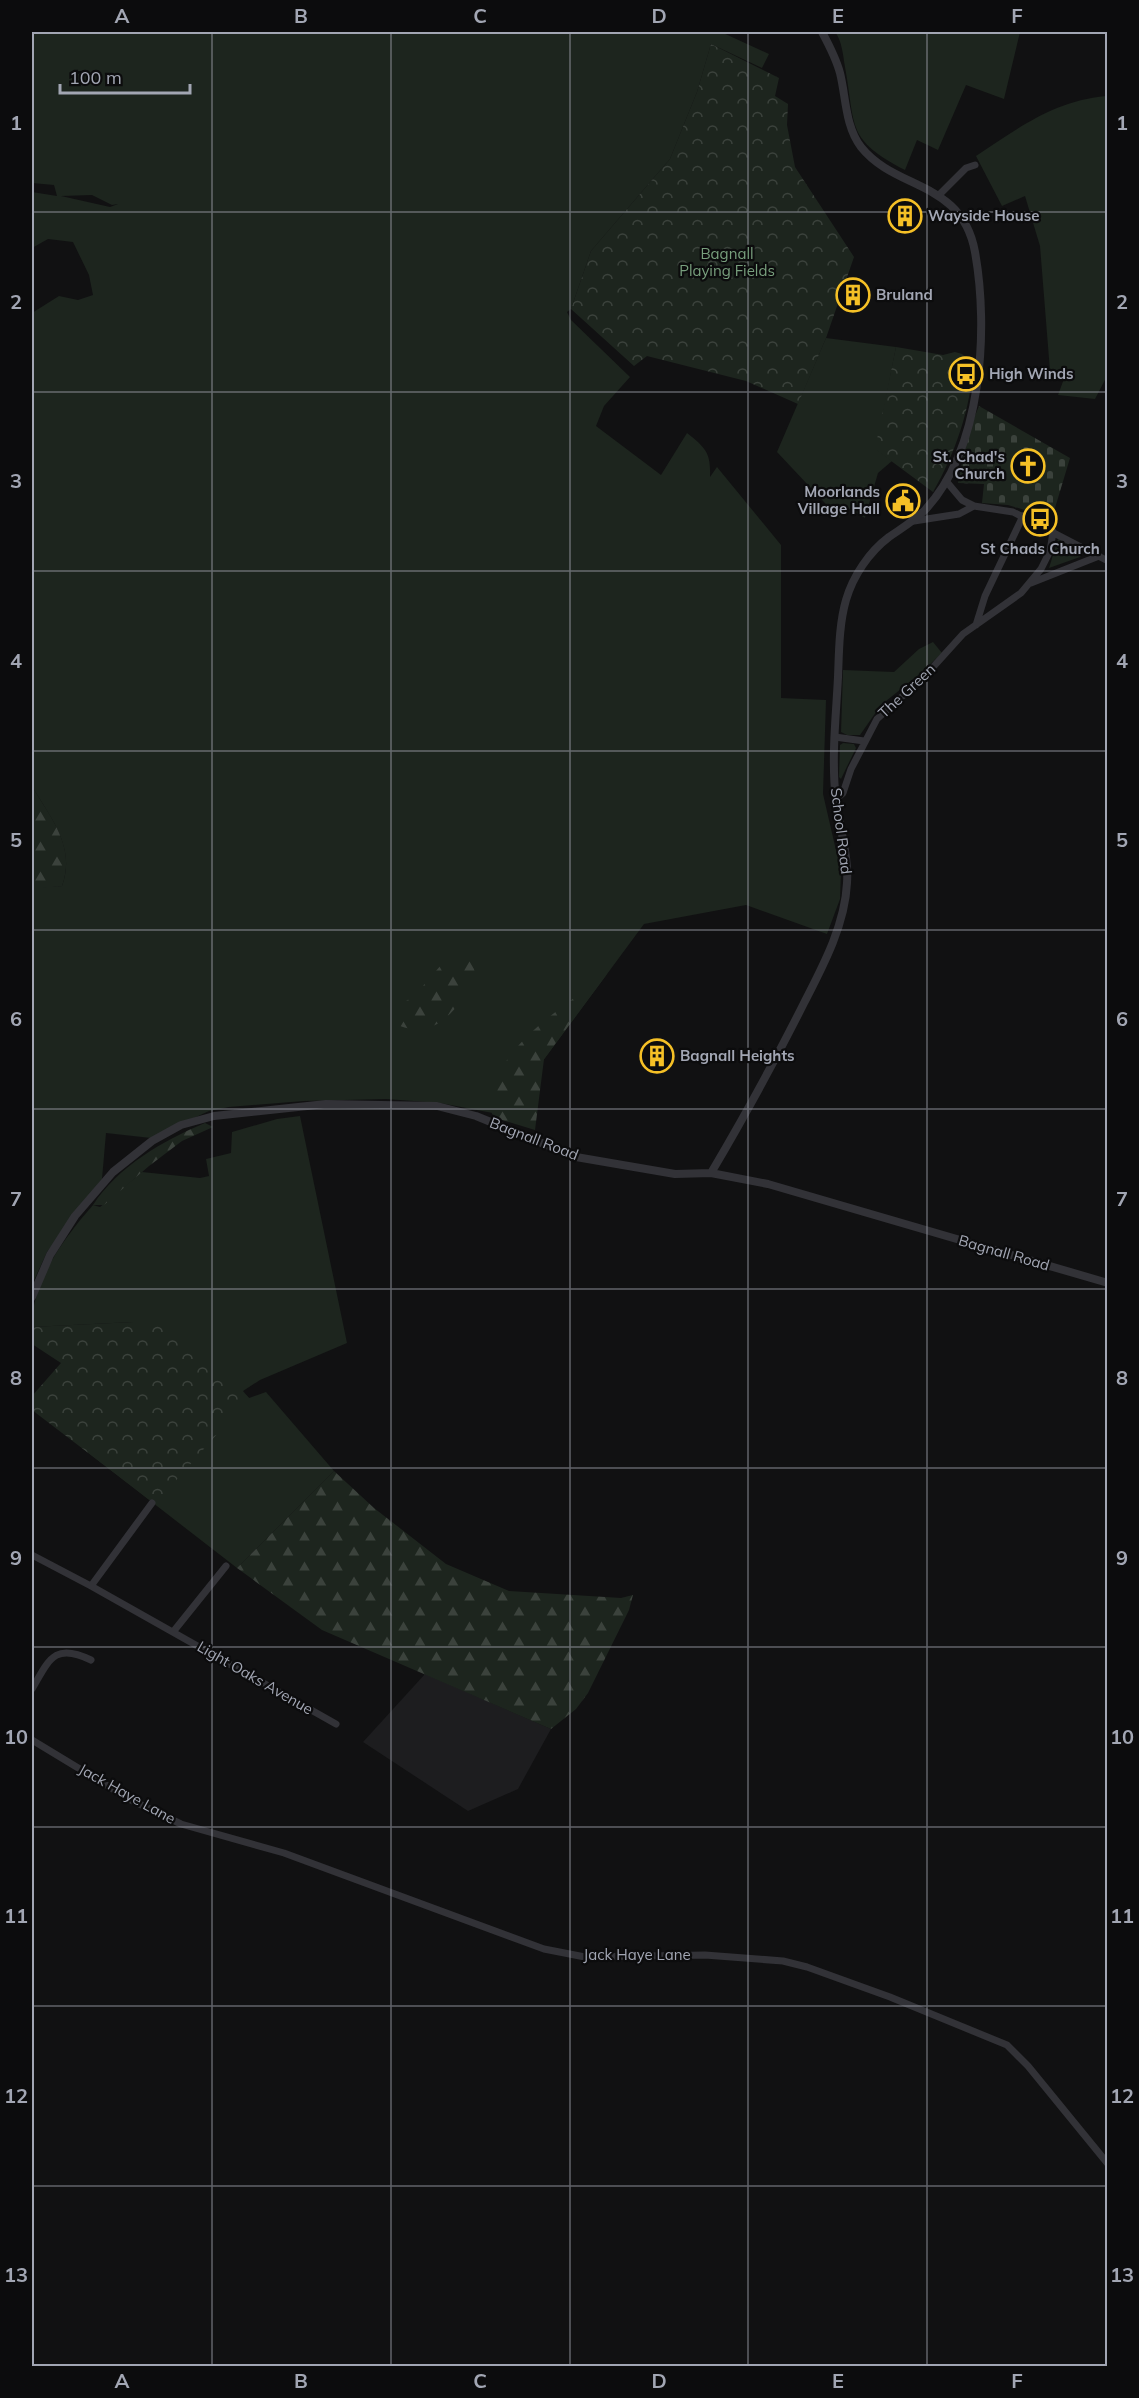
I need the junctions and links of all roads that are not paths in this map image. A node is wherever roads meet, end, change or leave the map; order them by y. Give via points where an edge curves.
1 (822, 32) edge
2 (975, 165) dead end
3 (939, 195) junction
4 (946, 482) junction
5 (974, 506) junction
6 (1023, 516) junction
7 (914, 521) junction
8 (1053, 532) junction
9 (1098, 556) junction
10 (1107, 561) edge
11 (1031, 583) junction
12 (976, 625) junction
13 (835, 737) junction
14 (864, 741) junction
15 (836, 799) junction
16 (711, 1173) junction
17 (1107, 1283) edge
18 (32, 1297) edge
19 (152, 1503) dead end
20 (32, 1555) edge
21 (226, 1566) dead end
22 (91, 1586) junction
23 (174, 1632) junction
24 (91, 1660) dead end
25 (32, 1689) edge
26 (336, 1724) dead end
27 (32, 1740) edge
28 (1107, 2164) edge

1 - 3 street, School Road via 840,72 850,126 860,145 875,160
2 - 3 street via 966,168
3 - 4 street, School Road via 957,211 969,231 981,304 979,378 954,468
4 - 5 street via 962,500
4 - 7 street, School Road
5 - 6 street, School Road
5 - 7 street, School Road via 959,514
6 - 8 street, School Road
6 - 12 street via 985,596
7 - 13 street, School Road via 877,547 851,585 843,614
8 - 9 street, School Road
8 - 11 street, The Green via 1050,551
9 - 10 street, School Road
9 - 11 street, The Green
11 - 12 street, The Green via 1012,602
12 - 14 street, The Green via 892,703
13 - 14 street
13 - 15 street, School Road
14 - 15 street, The Green via 843,793
15 - 16 street, School Road via 848,879 845,902 828,954 774,1064
16 - 17 street, Bagnall Road via 768,1184
16 - 18 street, Bagnall Road via 675,1174 576,1157 476,1116 437,1106 326,1104 214,1116 181,1125 152,1141 113,1172 75,1216 50,1255
19 - 22 street
20 - 22 street, Light Oaks Avenue
21 - 23 street
22 - 23 street, Light Oaks Avenue
23 - 26 street, Light Oaks Avenue
24 - 25 street via 75,1652 52,1656
27 - 28 street, Jack Haye Lane via 131,1800 181,1824 284,1853 544,1949 585,1957 705,1955 783,1961 890,1997 1007,2045

